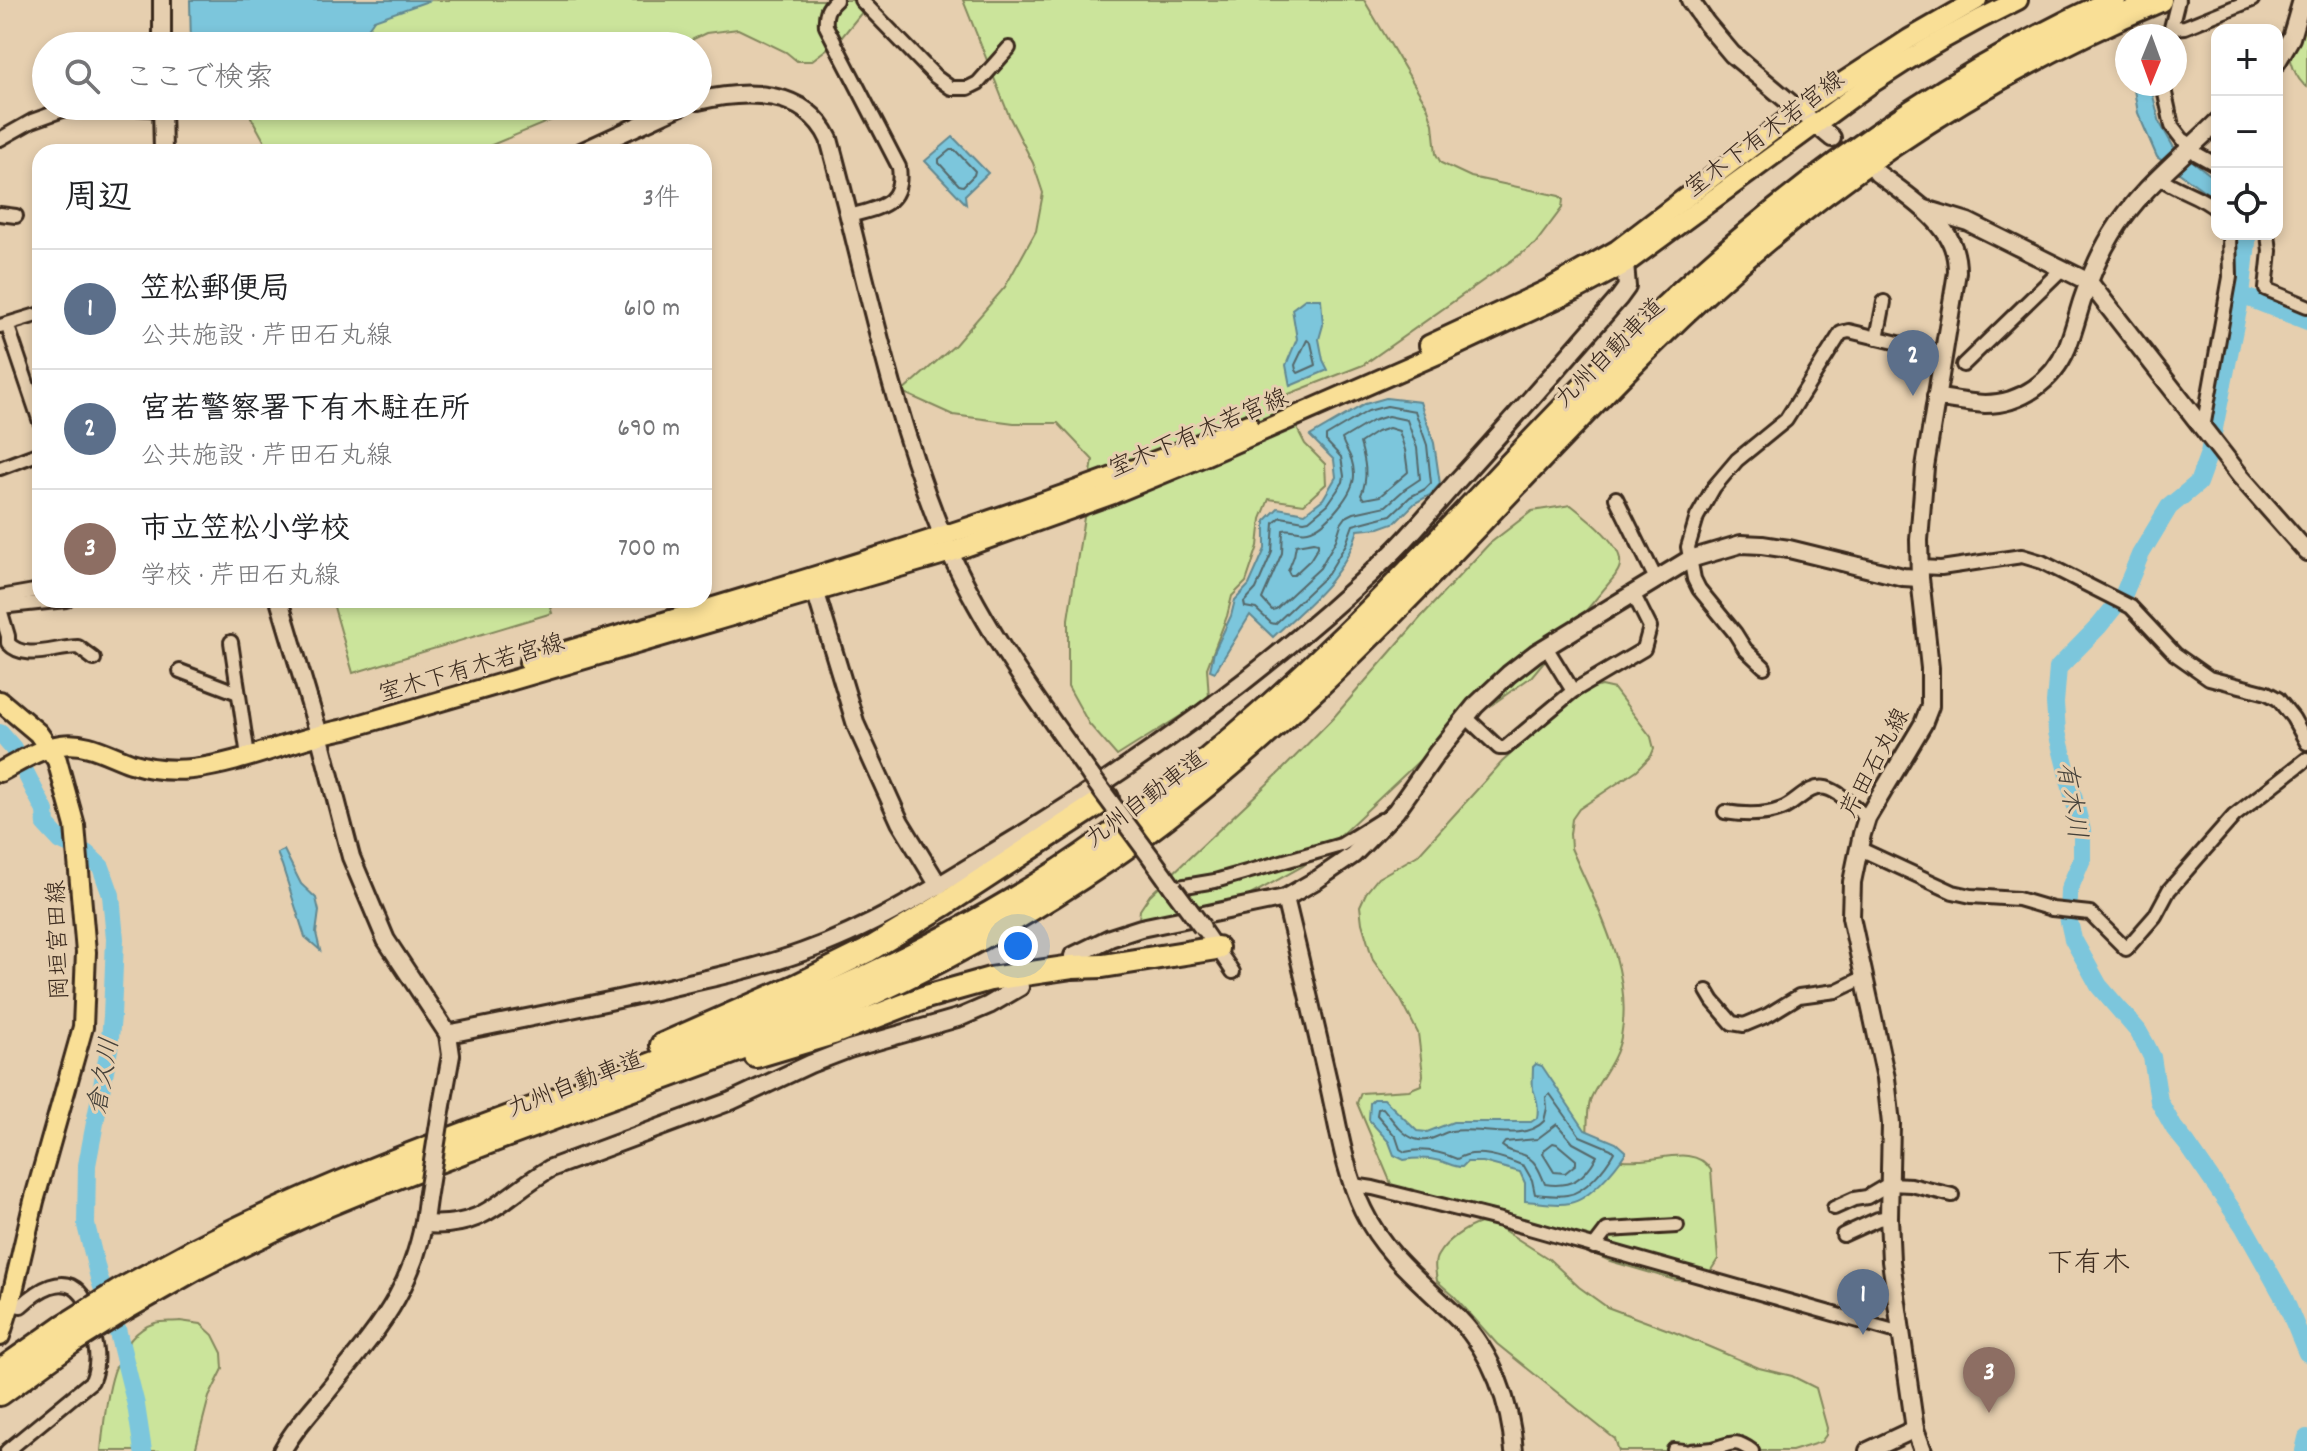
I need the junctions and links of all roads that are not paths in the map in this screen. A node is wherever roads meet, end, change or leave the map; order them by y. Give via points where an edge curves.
1 (162, 0) edge
2 (836, 0) edge
3 (861, 0) edge
4 (1690, 0) edge
5 (1977, 0) edge
6 (2018, 0) edge
7 (2160, 0) edge
8 (2178, 0) edge
9 (2252, 0) edge
10 (2302, 0) edge
11 (2116, 8) edge
12 (2173, 24) edge
13 (2187, 26) edge
14 (162, 32) edge
15 (1009, 48) dead end
16 (2283, 52) edge
17 (2166, 96) edge
18 (712, 99) edge
19 (1800, 110) junction
20 (35, 120) edge
21 (162, 120) edge
22 (651, 120) edge
23 (1814, 124) junction
24 (2211, 128) edge
25 (1832, 138) dead end
26 (0, 139) edge
27 (163, 144) edge
28 (598, 144) edge
29 (2193, 146) junction
30 (2211, 162) edge
31 (1877, 173) dead end
32 (2160, 176) junction
33 (2211, 206) edge
34 (1920, 207) junction
35 (0, 214) edge
36 (16, 216) dead end
37 (850, 216) junction
38 (2229, 240) edge
39 (2269, 240) edge
40 (1625, 264) junction
41 (2063, 268) junction
42 (2089, 282) junction
43 (1884, 302) dead end
44 (2307, 306) edge
45 (32, 316) edge
46 (4, 325) edge
47 (1877, 338) junction
48 (1944, 354) junction
49 (1963, 365) dead end
50 (1936, 397) junction
51 (32, 400) edge
52 (2204, 430) junction
53 (32, 456) edge
54 (0, 468) edge
55 (1616, 498) dead end
56 (947, 544) junction
57 (2307, 552) edge
58 (1690, 559) junction
59 (1920, 572) junction
60 (1656, 579) junction
61 (813, 584) junction
62 (32, 591) edge
63 (1633, 593) junction
64 (0, 597) edge
65 (32, 604) edge
66 (0, 608) edge
67 (281, 608) edge
68 (231, 642) dead end
69 (1546, 647) junction
70 (94, 659) dead end
71 (1764, 667) dead end
72 (180, 671) dead end
73 (1573, 691) junction
74 (238, 693) junction
75 (0, 701) edge
76 (1466, 717) junction
77 (319, 734) junction
78 (2307, 743) edge
79 (48, 748) junction
80 (248, 756) junction
81 (2307, 759) edge
82 (12, 765) edge
83 (1101, 802) junction
84 (1396, 811) junction
85 (1725, 812) dead end
86 (1867, 818) junction
87 (1858, 848) junction
88 (939, 886) junction
89 (1173, 888) junction
90 (1285, 898) junction
91 (1202, 927) joint
92 (1217, 948) junction
93 (1073, 956) dead end
94 (1233, 972) dead end
95 (1863, 978) junction
96 (1020, 987) dead end
97 (1707, 991) dead end
98 (448, 1034) junction
99 (459, 1134) junction
100 (503, 1138) junction
101 (1889, 1184) junction
102 (1353, 1185) junction
103 (1952, 1195) dead end
104 (1834, 1208) dead end
105 (1889, 1217) junction
106 (425, 1224) junction
107 (1677, 1226) dead end
108 (1843, 1235) dead end
109 (1594, 1247) junction
110 (195, 1259) junction
111 (10, 1304) junction
112 (1901, 1333) junction
113 (68, 1334) junction
114 (0, 1336) edge
115 (0, 1371) edge
116 (0, 1394) edge
117 (1915, 1429) junction
118 (7, 1451) edge
119 (282, 1451) edge
120 (1514, 1451) edge
121 (1691, 1451) edge
122 (1752, 1451) edge
123 (1868, 1451) edge
124 (1923, 1451) edge

1 - 14 street
2 - 37 street via 828,8 826,26 901,180 890,202
3 - 15 street via 951,88 978,83
4 - 19 street via 1732,54
5 - 19 main road, 室木下有木若宮線
6 - 23 main road, 室木下有木若宮線 via 1905,61
7 - 11 highway, 九州自動車道
8 - 12 street
9 - 13 street
10 - 16 street
11 - 99 highway, 九州自動車道 via 2060,25 1964,78 1789,199 1642,329 1349,631 1246,728 1100,843 962,928 847,985
11 - 100 highway, 九州自動車道 via 1915,129 1721,278 1310,696 1110,859 983,936 856,1002
17 - 29 street via 2172,126
18 - 37 street via 778,97 808,111 829,139
19 - 23 street
19 - 56 main road, 室木下有木若宮線 via 1617,250 1545,291 1351,381
20 - 26 street
21 - 27 street
22 - 28 street
23 - 25 street
23 - 40 main road, 室木下有木若宮線
24 - 29 street
29 - 30 street
29 - 32 street
31 - 34 street, 芹田石丸線
32 - 33 street
32 - 42 street via 2126,212
34 - 41 street via 1968,222
34 - 48 street, 芹田石丸線 via 1946,234 1956,259
35 - 36 street
37 - 56 street via 905,430
38 - 52 street via 2230,277
39 - 44 street via 2266,289
40 - 56 main road, 室木下有木若宮線 via 1438,354 1193,461 1113,494
40 - 88 street via 1627,287 1619,298 1388,557 1216,705
41 - 42 street
41 - 49 street
42 - 50 street via 2066,349 2043,382 2027,394 1987,404
42 - 52 street
43 - 47 street
45 - 46 street
46 - 51 street
47 - 48 street
47 - 58 street via 1841,333 1786,420 1737,460 1714,487 1697,517
48 - 50 street, 芹田石丸線
50 - 59 street, 芹田石丸線 via 1921,505
52 - 57 street
53 - 54 street
55 - 60 street
56 - 61 main road, 室木下有木若宮線
56 - 83 street, bridge via 1006,656 1091,776
58 - 59 street via 1741,544 1762,545 1903,577
58 - 60 street
58 - 71 street via 1706,600
59 - 78 street via 2022,556 2042,562 2131,607 2175,654 2209,678 2278,699
59 - 86 street, 芹田石丸線 via 1932,687 1929,714
60 - 63 street
61 - 77 main road, 室木下有木若宮線
61 - 88 street via 856,725 900,822
62 - 64 street
63 - 69 street
63 - 73 street via 1650,627 1644,649
65 - 66 street
66 - 70 street via 13,648 35,653 78,647
67 - 77 street
68 - 74 street
69 - 73 street
69 - 76 street via 1509,674
72 - 74 street
73 - 76 street via 1505,748
74 - 80 street
75 - 79 main road, 岡垣宮田線
76 - 84 street
77 - 80 main road, 室木下有木若宮線
77 - 98 street via 351,857 386,940
79 - 80 main road, 室木下有木若宮線 via 93,747 134,764 174,770
79 - 82 main road, 室木下有木若宮線
79 - 111 main road, 岡垣宮田線 via 57,760 76,835 86,952 83,1027
81 - 87 street via 2234,816 2126,949 2090,913 1953,892
83 - 89 street, bridge
83 - 99 highway via 867,951
84 - 89 street via 1341,845
84 - 90 street via 1353,855
85 - 86 street via 1778,811 1824,787
86 - 87 street, 芹田石丸線
87 - 95 street, 芹田石丸線 via 1851,917
88 - 98 street via 862,929 801,953 648,993
89 - 91 street, bridge
90 - 93 street via 1141,928
90 - 102 street
91 - 92 street
92 - 94 street
92 - 100 highway via 958,987 833,1033
95 - 97 street via 1836,991 1799,996 1744,1025 1732,1023
95 - 101 street, 芹田石丸線 via 1886,1078
96 - 106 street via 961,1017 849,1049 731,1101 551,1168 480,1216 446,1226
98 - 106 street, bridge via 451,1055
99 - 110 highway, 九州自動車道 via 259,1217
100 - 110 highway, 九州自動車道
101 - 103 street
101 - 104 street
101 - 105 street, 芹田石丸線
102 - 109 street
102 - 120 street via 1389,1252 1461,1321 1487,1358 1507,1406
105 - 108 street
105 - 112 street, 芹田石丸線
106 - 119 street via 405,1283 384,1321
107 - 109 street via 1607,1230
109 - 112 street
110 - 113 highway, 九州自動車道, bridge via 121,1290
111 - 114 main road, 岡垣宮田線
111 - 118 street via 21,1306 44,1288 59,1284 73,1288 83,1295 98,1354 92,1381
112 - 117 street, 芹田石丸線
113 - 115 highway, 九州自動車道
113 - 116 highway, 九州自動車道
117 - 123 street
117 - 124 street, 芹田石丸線
121 - 122 street via 1733,1442

